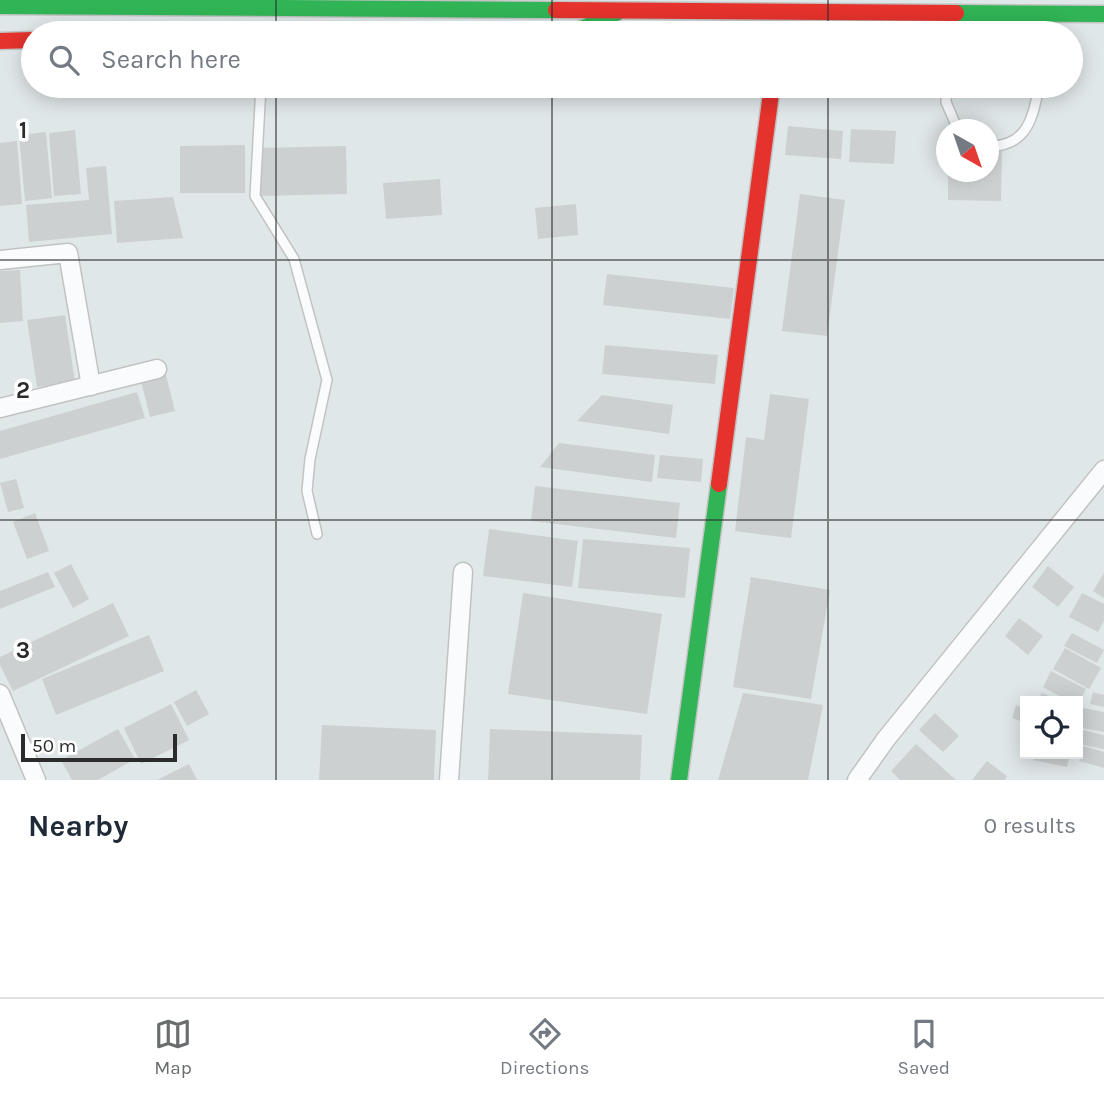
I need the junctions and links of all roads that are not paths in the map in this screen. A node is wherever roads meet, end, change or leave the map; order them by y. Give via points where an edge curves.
1 (0, 6) edge
2 (625, 8) junction
3 (782, 10) junction
4 (1104, 13) edge
5 (598, 21) edge
6 (781, 21) edge
7 (21, 40) edge
8 (0, 41) edge
9 (260, 98) edge
10 (770, 98) edge
11 (946, 98) edge
12 (1037, 98) edge
13 (953, 119) edge
14 (999, 146) edge
15 (0, 260) edge
16 (157, 369) dead end
17 (91, 386) junction
18 (0, 408) edge
19 (1104, 470) edge
20 (317, 534) dead end
21 (463, 572) dead end
22 (0, 694) edge
23 (36, 780) edge
24 (449, 780) edge
25 (680, 780) edge
26 (857, 780) edge

1 - 2 main road
2 - 3 main road
2 - 5 main road
3 - 4 main road via 1051,18
3 - 6 street
7 - 8 main road
9 - 20 lane via 255,196 294,259 327,380 307,491
10 - 25 main road
11 - 13 lane
12 - 14 lane via 1021,137
15 - 17 street via 68,253
16 - 17 street
17 - 18 street
19 - 26 street
21 - 24 street
22 - 23 street

